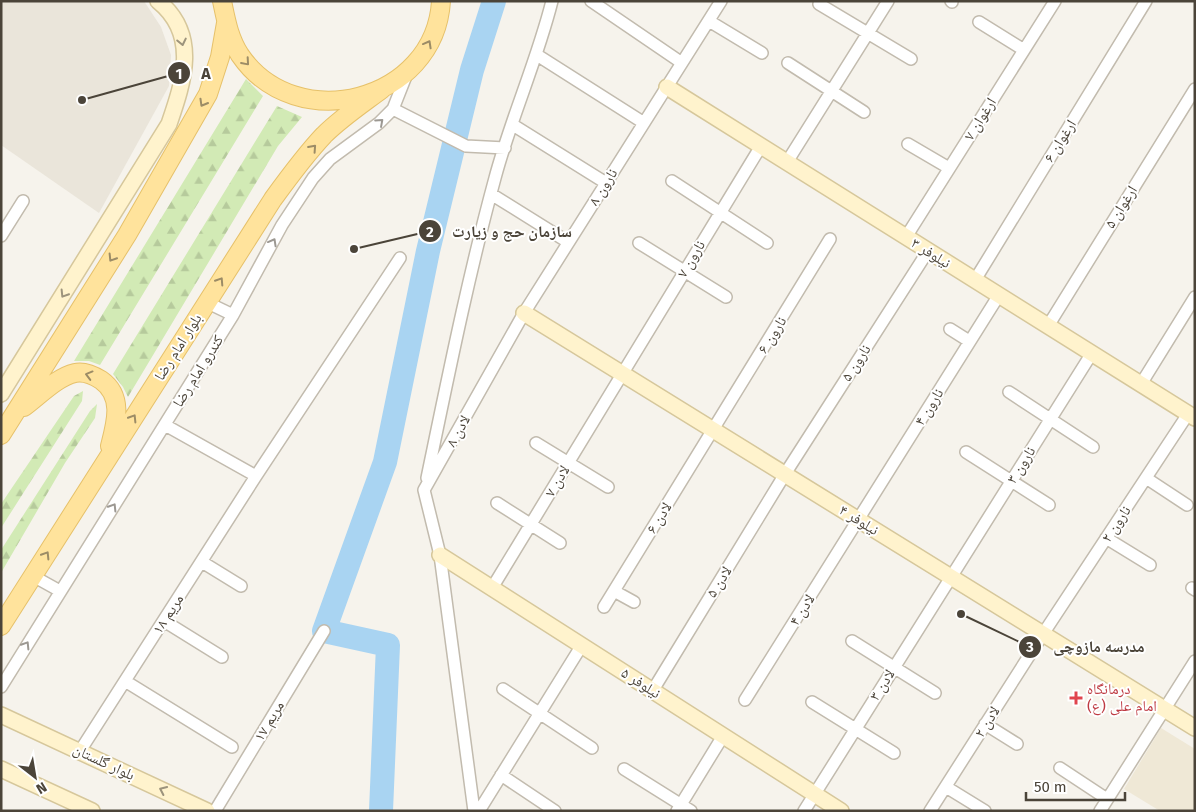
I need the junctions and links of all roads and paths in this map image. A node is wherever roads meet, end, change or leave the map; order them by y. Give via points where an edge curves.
1 (158, 1) edge
2 (552, 1) edge
3 (592, 1) edge
4 (888, 1) edge
5 (1055, 1) edge
6 (1146, 1) edge
7 (719, 2) edge
8 (819, 4) dead end
9 (441, 5) edge
10 (222, 8) edge
11 (709, 21) junction
12 (979, 22) dead end
13 (868, 33) junction
14 (1024, 50) junction
15 (762, 54) dead end
16 (537, 55) junction
17 (911, 59) dead end
18 (682, 63) junction
19 (788, 63) dead end
20 (408, 71) junction
21 (667, 87) junction
22 (1195, 89) edge
23 (382, 90) junction
24 (831, 92) junction
25 (393, 109) junction
26 (864, 112) dead end
27 (644, 123) junction
28 (513, 126) junction
29 (908, 144) dead end
30 (761, 146) junction
31 (505, 148) junction
32 (787, 162) junction
33 (949, 168) junction
34 (672, 181) dead end
35 (606, 183) junction
36 (132, 184) junction
37 (491, 194) junction
38 (23, 201) dead end
39 (720, 211) junction
40 (127, 235) junction
41 (1, 236) edge
42 (906, 237) junction
43 (830, 239) dead end
44 (568, 242) junction
45 (767, 242) dead end
46 (639, 243) dead end
47 (928, 251) junction
48 (400, 258) dead end
49 (684, 271) junction
50 (975, 280) junction
51 (999, 296) junction
52 (726, 297) dead end
53 (1195, 297) edge
54 (206, 302) junction
55 (524, 313) junction
56 (233, 315) junction
57 (1048, 326) junction
58 (950, 329) dead end
59 (969, 341) junction
60 (1092, 353) junction
61 (622, 374) junction
62 (1141, 384) junction
63 (1009, 392) dead end
64 (1, 394) edge
65 (15, 413) junction
66 (1192, 416) edge
67 (1050, 418) junction
68 (165, 425) junction
69 (713, 430) junction
70 (1, 435) edge
71 (536, 443) dead end
72 (1093, 447) dead end
73 (966, 452) dead end
74 (106, 461) junction
75 (568, 463) junction
76 (785, 474) junction
77 (256, 476) junction
78 (1146, 478) junction
79 (1011, 480) junction
80 (608, 487) dead end
81 (424, 490) junction
82 (497, 503) dead end
83 (1187, 505) dead end
84 (1049, 506) dead end
85 (859, 520) junction
86 (530, 524) junction
87 (1106, 538) junction
88 (560, 543) dead end
89 (440, 555) junction
90 (202, 562) junction
91 (1150, 565) dead end
92 (33, 576) junction
93 (950, 576) junction
94 (241, 586) dead end
95 (492, 588) junction
96 (60, 591) junction
97 (614, 591) junction
98 (634, 602) dead end
99 (604, 607) dead end
100 (164, 621) junction
101 (1, 626) edge
102 (324, 631) dead end
103 (1043, 634) junction
104 (852, 640) dead end
105 (582, 645) junction
106 (222, 657) dead end
107 (1195, 661) edge
108 (894, 667) junction
109 (125, 681) junction
110 (1, 687) edge
111 (503, 689) dead end
112 (653, 690) junction
113 (935, 693) dead end
114 (745, 700) dead end
115 (812, 702) dead end
116 (1164, 709) junction
117 (539, 714) junction
118 (4, 717) edge
119 (985, 724) junction
120 (1195, 728) edge
121 (855, 729) junction
122 (724, 736) junction
123 (1017, 744) dead end
124 (232, 747) dead end
125 (592, 748) dead end
126 (80, 751) junction
127 (894, 753) dead end
128 (1060, 768) dead end
129 (1, 769) edge
130 (624, 769) dead end
131 (501, 775) junction
132 (946, 787) junction
133 (814, 794) junction
134 (1107, 799) junction
135 (679, 808) edge
136 (92, 811) edge
137 (207, 811) edge
138 (215, 811) edge
139 (474, 811) edge
140 (479, 811) edge
141 (555, 811) edge
142 (691, 811) edge
143 (804, 811) edge
144 (841, 811) edge
145 (930, 811) edge
146 (985, 811) edge
147 (1100, 811) edge

1 -> 36 street via 173,18 182,38 186,63 184,82 169,124
2 - 16 street
3 - 18 street
4 - 13 street
5 - 14 street, ارغوان ۷
6 - 50 street, ارغوان ۶
7 - 11 street, نارون ۸
8 - 13 street
20 -> 9 main road, بلوار امام رضا via 433,34
10 -> 23 main road via 230,36 241,55 274,86 316,101 360,98
10 -> 40 main road via 220,57 208,94
11 - 15 street
11 - 18 street, نارون ۸
12 - 14 street
13 - 17 street
13 - 24 street
14 - 33 street, ارغوان ۷
16 - 27 street
16 - 28 street
18 - 21 street, نارون ۸
19 - 24 street
20 - 23 main road, بلوار امام رضا
20 - 25 street, کندرو امام رضا
21 - 27 street, نارون ۸
21 - 30 street, نیلوفر ۳
22 - 57 street, ارغوان ۵
54 -> 23 main road, بلوار امام رضا via 304,158 342,119
24 - 26 street
24 - 32 street
25 - 31 street via 466,146
56 -> 25 street, کندرو امام رضا via 282,225 313,178 330,159
27 - 35 street, نارون ۸
28 - 31 street
28 - 35 street
29 - 33 street
30 - 32 street, نیلوفر ۳
30 - 39 street, نارون ۷
31 - 37 street
32 - 42 street, نیلوفر ۳
33 - 42 street, ارغوان ۷
34 - 39 street
35 - 44 street, نارون ۸
36 - 40 street
36 -> 64 street
37 - 44 street
37 - 81 street via 470,273
38 - 41 street
39 - 45 street
39 - 49 street, نارون ۷
40 -> 65 main road
42 - 47 street, نیلوفر ۳
43 - 69 street, نارون ۶
44 - 55 street, نارون ۸
46 - 49 street
47 - 50 street, نیلوفر ۳
47 - 76 street, نارون ۵
48 - 77 street, مریم ۱۸
49 - 52 street
49 - 61 street, نارون ۷
50 - 51 street, نیلوفر ۳
51 - 57 street, نیلوفر ۳
51 - 59 street, نارون ۴
53 - 62 street
54 - 56 street
74 -> 54 main road, بلوار امام رضا
55 - 61 street, نیلوفر ۴
55 - 81 street, لادن ۸
56 - 68 street, کندرو امام رضا
57 - 60 street, نیلوفر ۳
58 - 59 street
59 - 85 street, نارون ۴
60 - 62 street, نیلوفر ۳
60 - 67 street, نارون ۳
61 - 69 street, نیلوفر ۴
61 - 75 street, لادن ۷
62 - 66 street, نیلوفر ۳
63 - 67 street
65 - 70 main road
74 -> 65 main road via 117,407 109,387 97,377 83,373 69,376
66 - 78 street, نارون ۲
67 - 72 street
67 - 79 street, نارون ۳
68 - 77 street
96 -> 68 street, کندرو امام رضا
69 - 76 street, نیلوفر ۴
69 - 97 street, لادن ۶
71 - 75 street
73 - 79 street
92 -> 74 main road, بلوار امام رضا
75 - 80 street
75 - 86 street, لادن ۷
76 - 85 street, نیلوفر ۴
76 - 112 street, لادن ۵
77 - 90 street, مریم ۱۸
78 - 83 street
78 - 87 street, نارون ۲
79 - 84 street
79 - 93 street, نارون ۳
81 - 89 street
82 - 86 street
85 - 93 street, نیلوفر ۴
85 - 114 street, لادن ۴
86 - 88 street
86 - 95 street, لادن ۷
87 - 91 street
87 - 103 street, نارون ۲
89 - 95 street, نیلوفر ۵
89 - 139 street
90 - 94 street
90 - 100 street, مریم ۱۸
92 - 96 street
92 - 101 main road, بلوار امام رضا
93 - 103 street, نیلوفر ۴
93 - 108 street, لادن ۳
95 - 105 street, نیلوفر ۵
110 -> 96 street, کندرو امام رضا
97 - 98 street
97 - 99 street, لادن ۶
100 - 106 street
100 - 109 street, مریم ۱۸
102 - 138 street, مریم ۱۷
103 - 116 street, نیلوفر ۴
103 - 119 street, لادن ۲
104 - 108 street
105 - 112 street, نیلوفر ۵
105 - 117 street
107 - 116 street
108 - 113 street
108 - 121 street, لادن ۳
109 - 124 street
109 - 126 street, مریم ۱۸
111 - 117 street
112 - 122 street, نیلوفر ۵
115 - 121 street
116 - 120 street, نیلوفر ۴
116 - 134 street
117 - 125 street
117 - 131 street
118 - 126 street, بلوار گلستان
119 - 123 street
119 - 132 street, لادن ۲
121 - 127 street
121 - 133 street, لادن ۳
122 - 133 street, نیلوفر ۵
122 - 135 street
137 -> 126 street, بلوار گلستان
128 - 134 street
129 - 136 street
130 - 135 street
131 - 140 street
131 - 141 street
132 - 145 street, لادن ۲
132 - 146 street
133 - 143 street, لادن ۳
133 - 144 street, نیلوفر ۵
134 - 147 street
135 - 142 street

